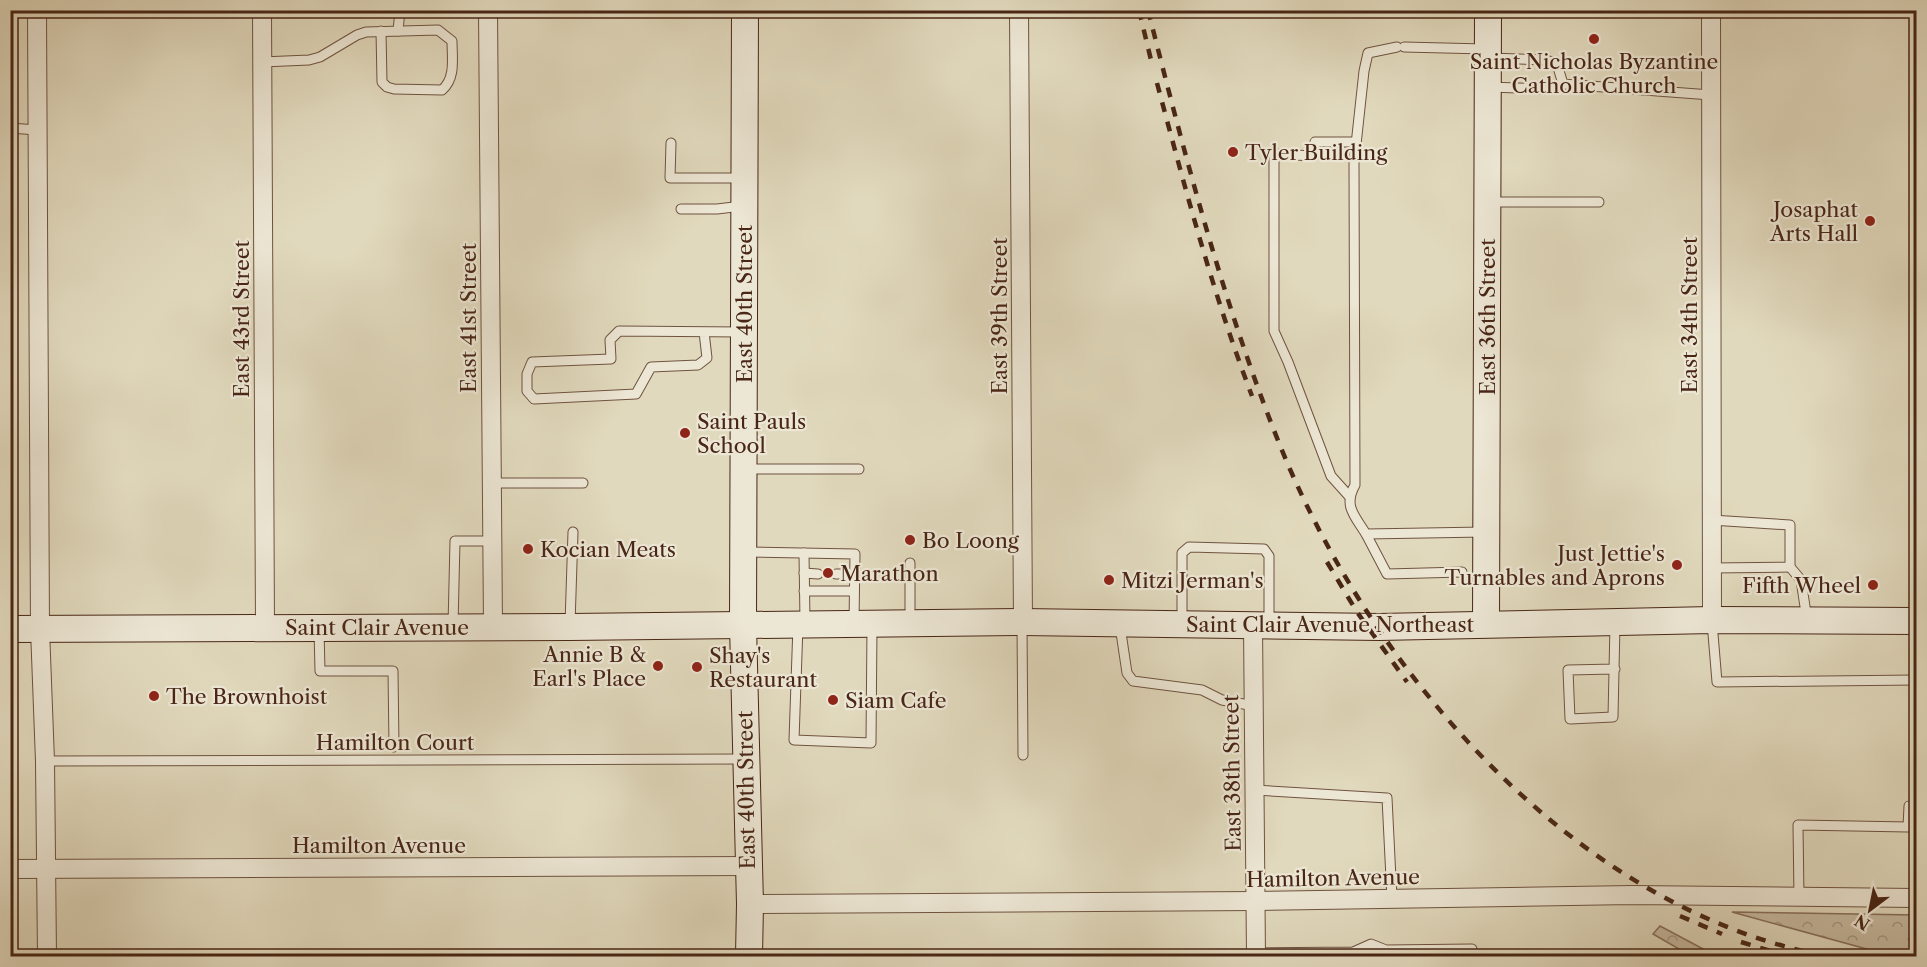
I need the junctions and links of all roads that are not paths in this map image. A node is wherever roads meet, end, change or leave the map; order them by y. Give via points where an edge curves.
1 (37, 10) edge
2 (262, 10) edge
3 (400, 10) edge
4 (488, 10) edge
5 (745, 10) edge
6 (1019, 10) edge
7 (1488, 10) edge
8 (1711, 10) edge
9 (381, 31) junction
10 (398, 31) junction
11 (1487, 53) junction
12 (262, 62) junction
13 (1563, 84) junction
14 (1487, 87) junction
15 (1711, 95) junction
16 (10, 128) edge
17 (37, 130) junction
18 (1356, 142) junction
19 (671, 143) dead end
20 (744, 178) junction
21 (1487, 202) junction
22 (1599, 202) dead end
23 (744, 206) junction
24 (681, 209) dead end
25 (704, 332) junction
26 (744, 332) junction
27 (743, 469) junction
28 (859, 469) dead end
29 (492, 483) junction
30 (583, 483) dead end
31 (1349, 496) junction
32 (1711, 520) junction
33 (1486, 531) junction
34 (573, 532) dead end
35 (1366, 534) junction
36 (492, 541) junction
37 (743, 552) junction
38 (804, 553) junction
39 (910, 563) dead end
40 (1790, 567) junction
41 (1712, 568) junction
42 (1462, 572) dead end
43 (804, 573) junction
44 (818, 574) dead end
45 (836, 574) dead end
46 (854, 574) junction
47 (804, 591) junction
48 (854, 591) junction
49 (1712, 620) junction
50 (1807, 620) junction
51 (1917, 621) edge
52 (1022, 622) junction
53 (1615, 622) junction
54 (863, 623) junction
55 (909, 623) junction
56 (802, 624) junction
57 (1120, 624) junction
58 (1181, 624) junction
59 (1486, 624) junction
60 (742, 625) junction
61 (453, 626) junction
62 (493, 626) junction
63 (1261, 626) junction
64 (266, 627) junction
65 (319, 627) junction
66 (570, 627) junction
67 (40, 628) junction
68 (10, 629) edge
69 (1615, 669) junction
70 (1917, 680) edge
71 (1254, 706) junction
72 (394, 747) dead end
73 (1023, 755) dead end
74 (746, 759) junction
75 (45, 761) junction
76 (1256, 790) junction
77 (1917, 806) edge
78 (748, 866) junction
79 (46, 869) junction
80 (10, 870) edge
81 (1799, 897) junction
82 (1917, 898) edge
83 (1392, 899) junction
84 (1256, 902) junction
85 (750, 904) junction
86 (1472, 949) dead end
87 (1256, 955) edge
88 (47, 957) edge
89 (750, 957) edge

1 - 17 street
2 - 12 street, East 43rd Street
3 - 10 lane
4 - 29 street, East 41st Street
5 - 20 main road, East 40th Street
6 - 52 street, East 39th Street
7 - 11 main road, East 36th Street
8 - 15 street, East 34th Street
9 - 10 lane
9 - 10 lane via 382,82 387,87 442,90 451,78 452,41 438,30
9 - 12 lane via 357,35 309,60
11 - 13 lane via 1557,64
11 - 14 main road, East 36th Street
11 - 18 lane via 1401,47 1368,53
12 - 64 street, East 43rd Street
13 - 14 lane via 1549,89
13 - 15 lane
14 - 21 main road, East 36th Street
15 - 32 street, East 34th Street
16 - 17 lane
17 - 67 street
18 - 31 lane via 1355,485
18 - 31 lane via 1315,142 1314,156 1274,154 1274,331 1331,476
19 - 20 lane via 670,178
20 - 23 main road, East 40th Street
21 - 22 lane
21 - 33 main road, East 36th Street
23 - 24 lane
23 - 26 main road, East 40th Street
25 - 25 lane via 619,331 610,340 611,359 532,362 527,391 534,399 636,394 651,367 698,366 707,358
25 - 26 lane
26 - 27 main road, East 40th Street
27 - 28 lane
27 - 37 main road, East 40th Street
29 - 30 lane
29 - 36 street, East 41st Street
31 - 35 lane via 1351,509
32 - 40 lane via 1790,525
32 - 41 street, East 34th Street
33 - 35 lane
33 - 59 main road, East 36th Street
34 - 66 lane
35 - 42 lane via 1388,574
36 - 61 lane via 455,542
36 - 62 street, East 41st Street
37 - 38 lane
37 - 60 main road, East 40th Street
38 - 43 lane
38 - 46 lane via 855,554
39 - 55 lane
40 - 41 lane
40 - 50 lane via 1801,580
41 - 49 street, East 34th Street
43 - 44 lane
43 - 47 lane
45 - 46 lane
46 - 48 lane
47 - 48 lane
47 - 56 lane
48 - 54 lane
49 - 50 main road, Saint Clair Avenue Northeast
49 - 53 main road, Saint Clair Avenue Northeast
49 - 70 lane via 1717,682
50 - 51 main road, Saint Clair Avenue Northeast
52 - 55 main road, Saint Clair Avenue Northeast
52 - 57 main road, Saint Clair Avenue Northeast
52 - 73 lane
53 - 59 main road, Saint Clair Avenue Northeast
53 - 69 lane
54 - 55 main road, Saint Clair Avenue Northeast
54 - 56 main road, Saint Clair Avenue Northeast
54 - 56 lane via 871,743 794,740
56 - 60 main road, Saint Clair Avenue Northeast
57 - 58 main road, Saint Clair Avenue Northeast
57 - 71 lane via 1126,673 1133,681 1202,690 1222,700
58 - 63 main road, Saint Clair Avenue Northeast
58 - 63 lane via 1182,553 1189,547 1264,549 1269,556
59 - 63 main road, Saint Clair Avenue Northeast
60 - 66 main road, Saint Clair Avenue
60 - 74 main road, East 40th Street
61 - 62 main road, Saint Clair Avenue
61 - 65 main road, Saint Clair Avenue
62 - 66 main road, Saint Clair Avenue
63 - 71 street, East 38th Street
64 - 65 main road, Saint Clair Avenue
64 - 67 main road, Saint Clair Avenue
65 - 72 lane via 320,670 393,671
67 - 68 main road, Saint Clair Avenue
67 - 75 street
69 - 69 lane via 1613,717 1570,719 1568,670
71 - 76 street, East 38th Street
74 - 75 lane, Hamilton Court
74 - 78 main road, East 40th Street
75 - 79 street
76 - 83 lane via 1388,798
76 - 84 street, East 38th Street
77 - 81 lane via 1909,806 1908,827 1798,825
78 - 79 street, Hamilton Avenue
78 - 85 main road, East 40th Street
79 - 80 street, Hamilton Avenue
79 - 88 street
81 - 82 street, Hamilton Avenue
81 - 83 street, Hamilton Avenue
83 - 84 street, Hamilton Avenue
84 - 85 street, Hamilton Avenue
84 - 87 street, East 38th Street
85 - 89 main road, East 40th Street
86 - 87 lane via 1386,950 1371,944 1353,952

